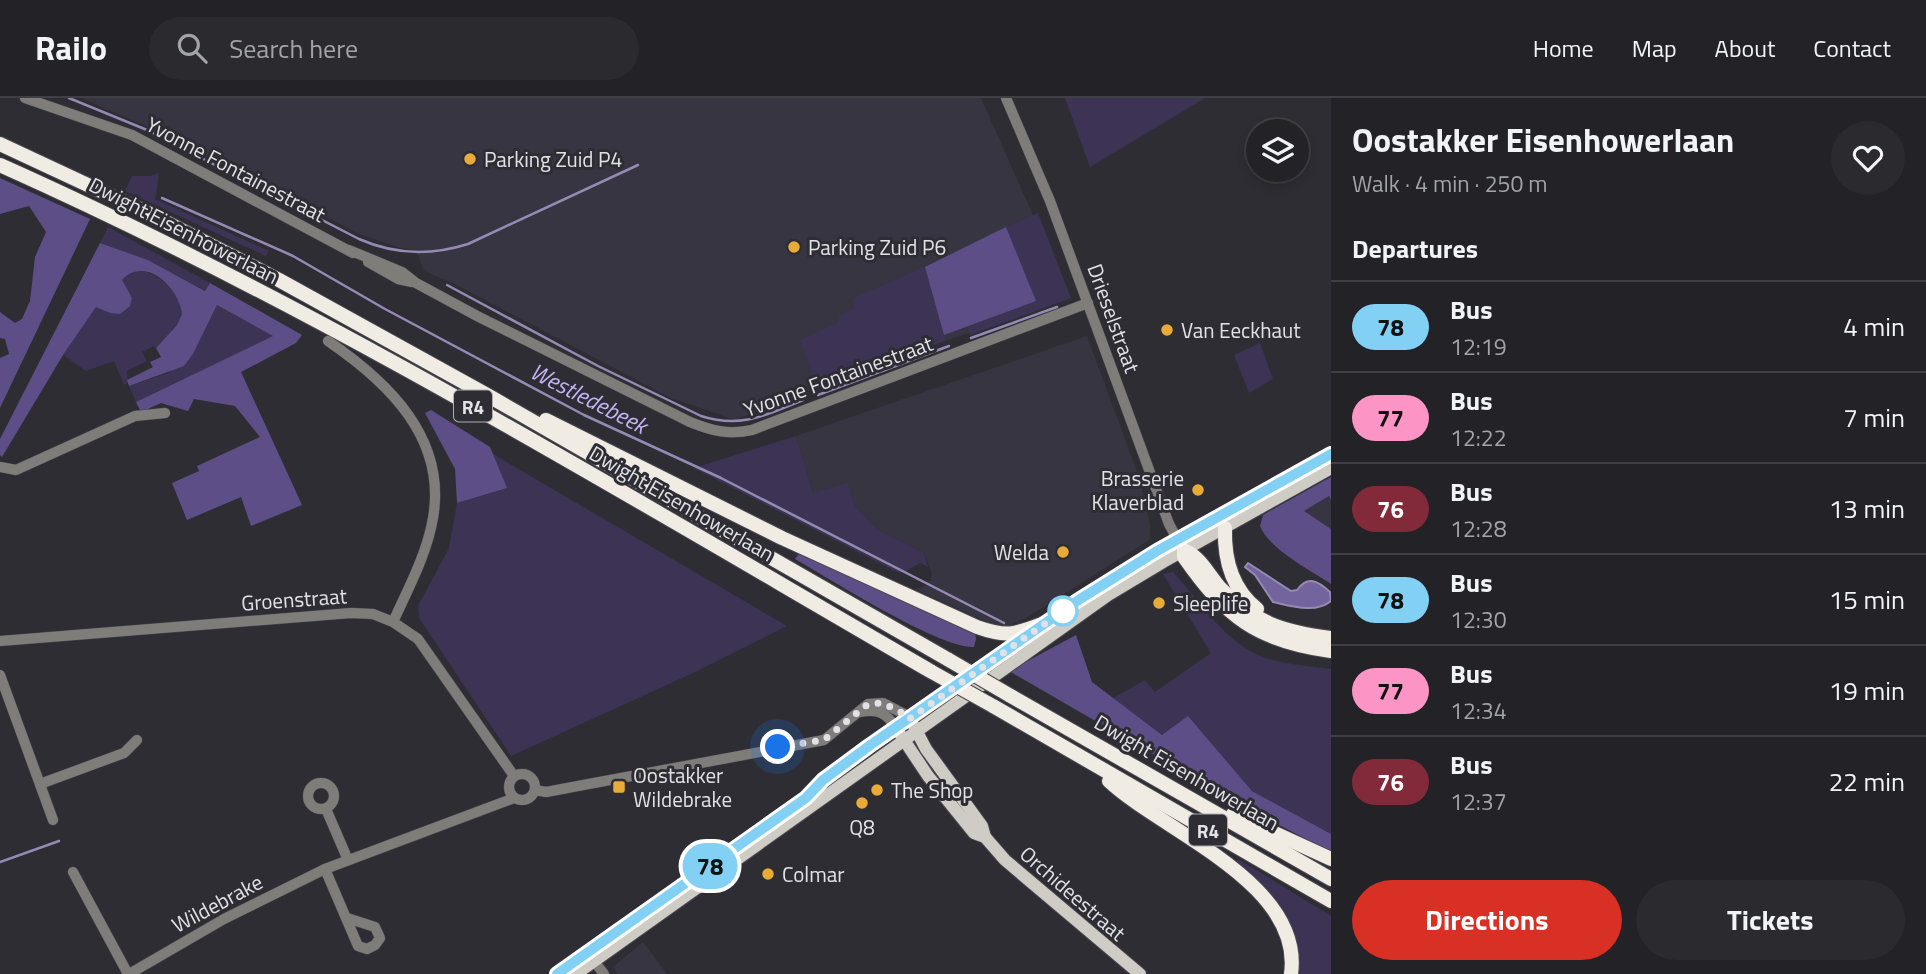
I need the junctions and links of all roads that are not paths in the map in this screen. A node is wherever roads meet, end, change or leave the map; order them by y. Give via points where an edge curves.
1 (25, 98) edge
2 (1006, 98) edge
3 (0, 144) edge
4 (0, 165) edge
5 (1088, 303) junction
6 (328, 341) dead end
7 (487, 395) junction
8 (164, 413) dead end
9 (1331, 454) edge
10 (0, 467) edge
11 (1331, 468) edge
12 (1225, 527) junction
13 (1181, 545) junction
14 (393, 622) junction
15 (1045, 623) junction
16 (1286, 631) junction
17 (1331, 638) edge
18 (0, 641) edge
19 (1331, 651) edge
20 (0, 675) edge
21 (855, 712) junction
22 (909, 719) junction
23 (896, 728) junction
24 (917, 731) junction
25 (137, 740) dead end
26 (904, 741) junction
27 (1085, 758) junction
28 (514, 776) junction
29 (40, 784) junction
30 (535, 790) junction
31 (514, 798) junction
32 (1208, 807) junction
33 (326, 809) dead end
34 (53, 820) dead end
35 (985, 837) junction
36 (1331, 859) edge
37 (348, 860) junction
38 (325, 869) junction
39 (73, 872) dead end
40 (1331, 879) edge
41 (1331, 901) edge
42 (347, 918) dead end
43 (591, 957) junction
44 (129, 974) edge
45 (558, 974) edge
46 (576, 974) edge
47 (604, 974) edge
48 (1140, 974) edge
49 (1291, 974) edge

1 - 5 street, Yvonne Fontainestraat via 132,135 231,190 402,272 690,422 726,433 752,429
2 - 5 street, Drieselstraat
3 - 7 highway, Dwight Eisenhowerlaan / R4 via 150,214
4 - 27 highway, Dwight Eisenhowerlaan / R4, bridge via 175,246 500,421
5 - 13 street, Drieselstraat via 1156,491
6 - 14 street via 363,365 400,403 422,437 431,462 433,520 423,556
7 - 15 highway via 565,428 782,538 977,627 1003,635
7 - 32 highway, Dwight Eisenhowerlaan / R4, bridge
8 - 10 street via 135,416 16,470
9 - 13 main road
11 - 12 main road
12 - 13 main road
12 - 16 highway via 1229,567 1238,588 1247,601
13 - 15 main road via 1118,574
13 - 16 highway via 1246,612
13 - 19 highway via 1184,557 1214,597 1254,629 1282,642
13 - 24 main road
14 - 18 street, Groenstraat via 373,614 351,613
14 - 28 street, Groenstraat via 418,639
15 - 22 main road
16 - 17 highway
20 - 29 street
21 - 22 street via 868,704 883,703
21 - 23 street via 887,714
21 - 30 street via 824,740 546,792
22 - 23 main road
22 - 24 main road, Orchideestraat
23 - 26 main road, Orchideestraat
23 - 43 main road
24 - 26 main road
24 - 35 main road, Orchideestraat
25 - 29 street via 124,753
26 - 35 main road, Orchideestraat via 954,810 974,833
26 - 43 main road
27 - 41 highway, Dwight Eisenhowerlaan / R4
27 - 49 highway via 1114,786 1231,865 1260,893 1286,932 1292,952
28 - 30 street via 531,777
28 - 31 street via 508,786
29 - 34 street
30 - 31 street via 526,800
31 - 37 street, Wildebrake
32 - 36 highway via 1243,817
32 - 40 highway, Dwight Eisenhowerlaan / R4
33 - 37 street
35 - 48 main road, Orchideestraat via 1005,860
37 - 38 street, Wildebrake
38 - 42 street
38 - 44 street, Wildebrake via 224,919
39 - 44 street
43 - 45 main road
43 - 46 main road
43 - 47 street

